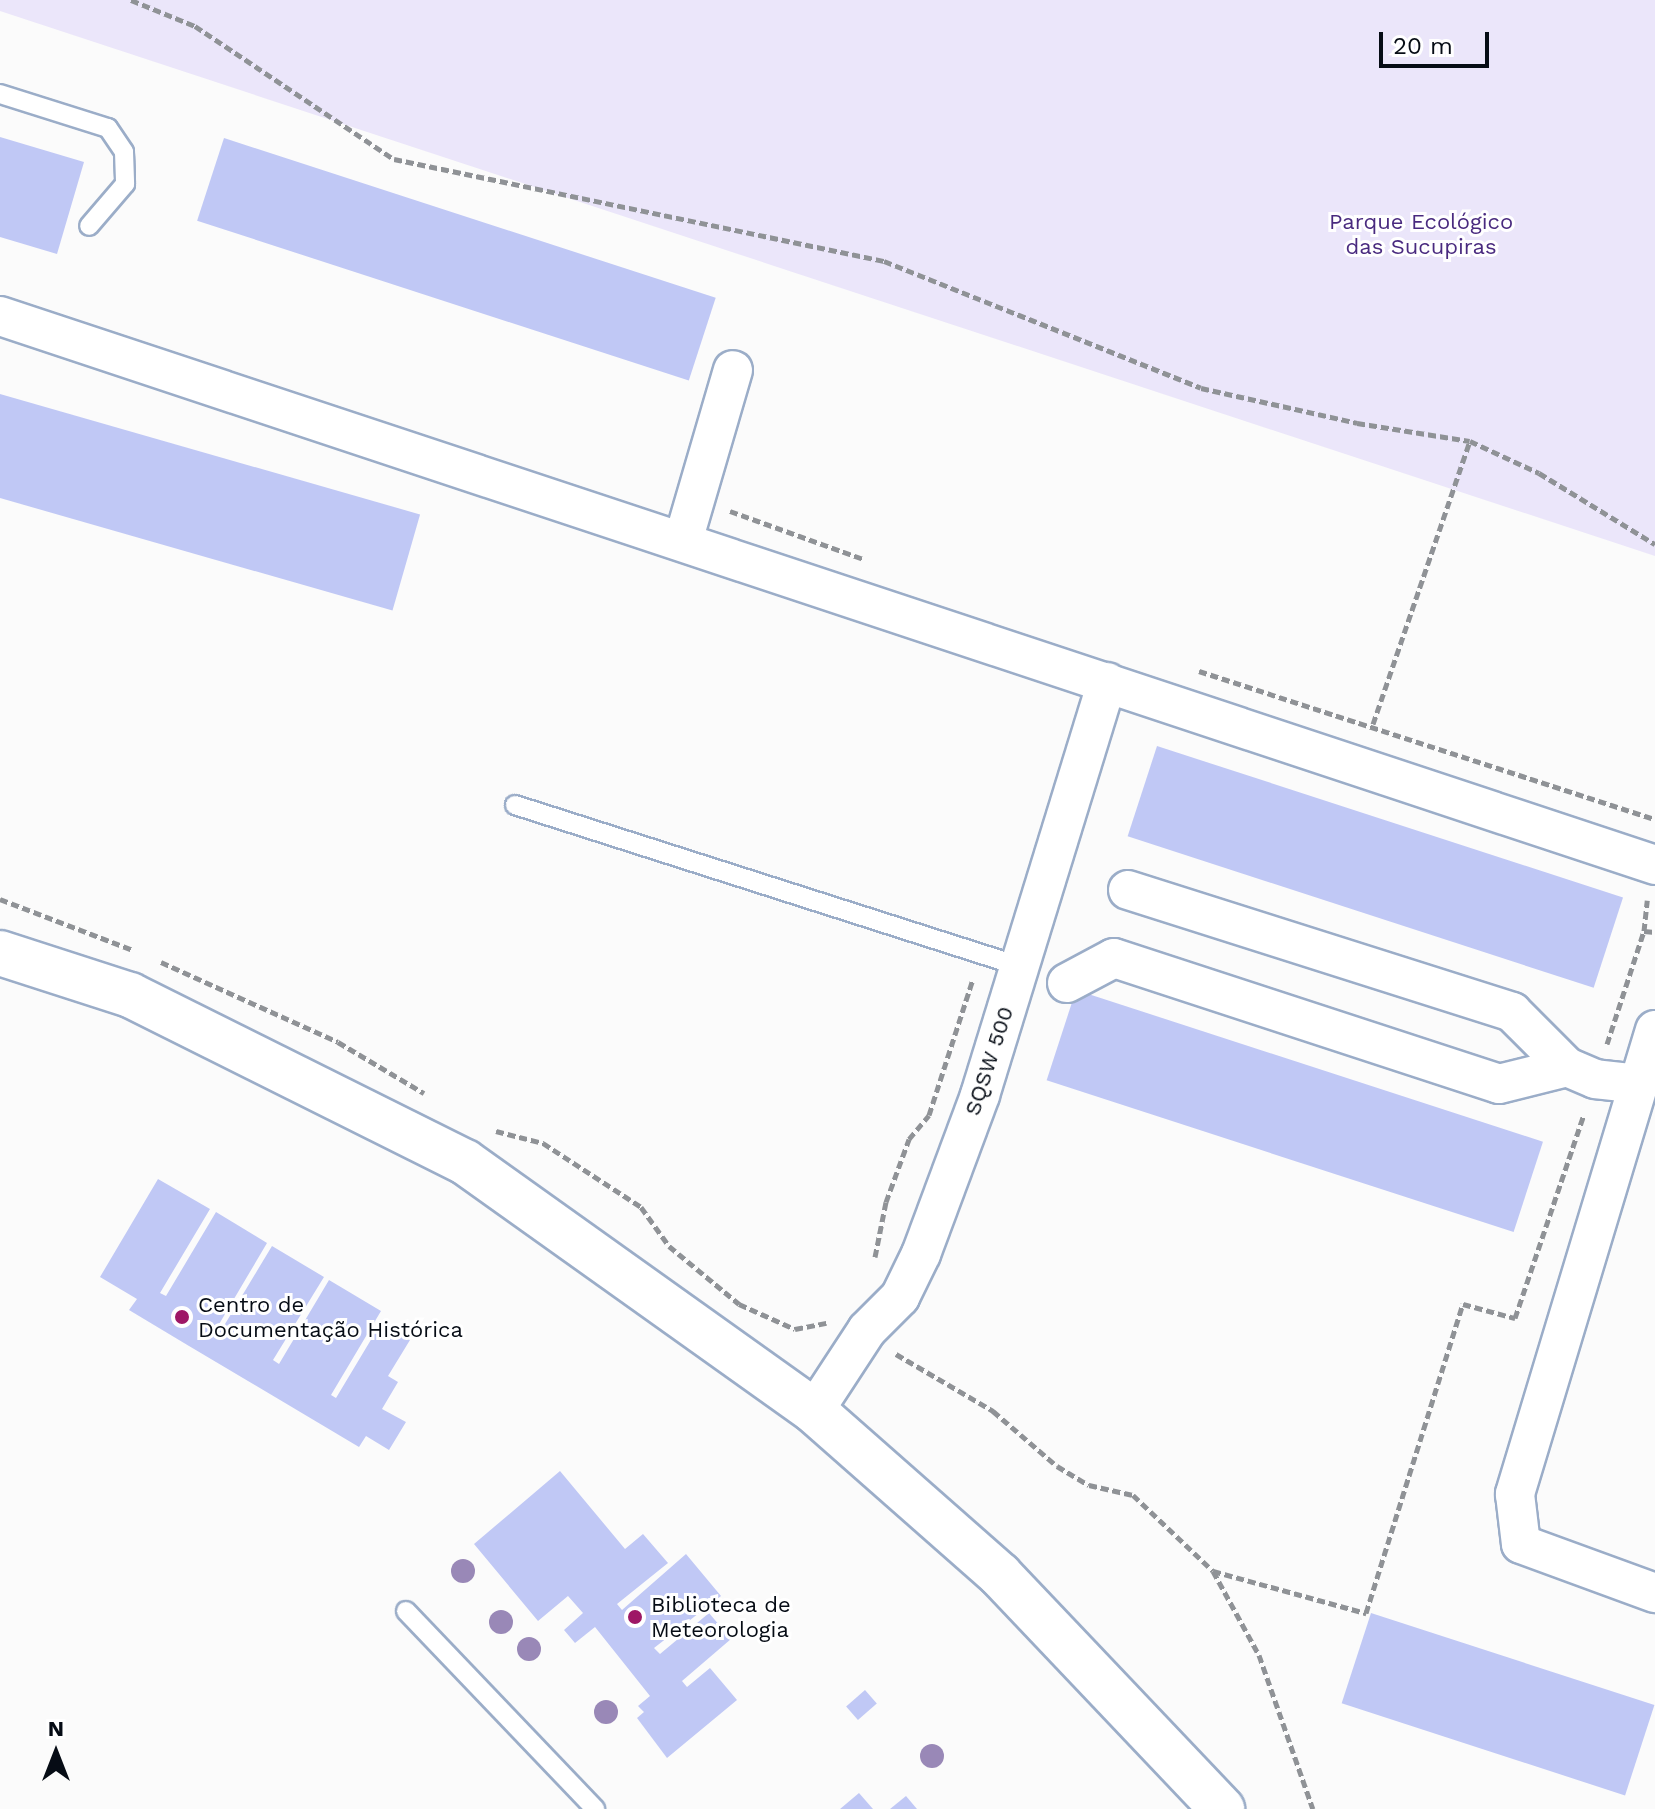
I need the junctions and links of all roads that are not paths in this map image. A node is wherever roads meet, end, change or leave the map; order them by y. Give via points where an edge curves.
1 (0, 94) edge
2 (89, 226) dead end
3 (0, 316) edge
4 (733, 370) dead end
5 (683, 541) junction
6 (1107, 682) junction
7 (515, 805) dead end
8 (1648, 878) edge
9 (1128, 890) dead end
10 (0, 953) edge
11 (1019, 966) junction
12 (1067, 983) dead end
13 (1655, 1030) edge
14 (1581, 1073) junction
15 (1639, 1084) junction
16 (814, 1411) junction
17 (1655, 1593) edge
18 (406, 1611) dead end
19 (595, 1809) edge
20 (1222, 1809) edge

1 - 2 lane via 108,128 124,152 125,184
3 - 5 street
4 - 5 street
5 - 6 street
6 - 8 street via 1357,766
6 - 11 street, SQSW 500
7 - 11 lane
9 - 14 street via 1512,1012
10 - 16 street via 130,995 465,1162
11 - 16 street, SQSW 500 via 980,1095 921,1254 900,1297 867,1330
12 - 14 street via 1114,958 1499,1084
13 - 15 street
14 - 15 street
15 - 17 street via 1515,1494 1521,1544
16 - 20 street via 1000,1575
18 - 19 lane

